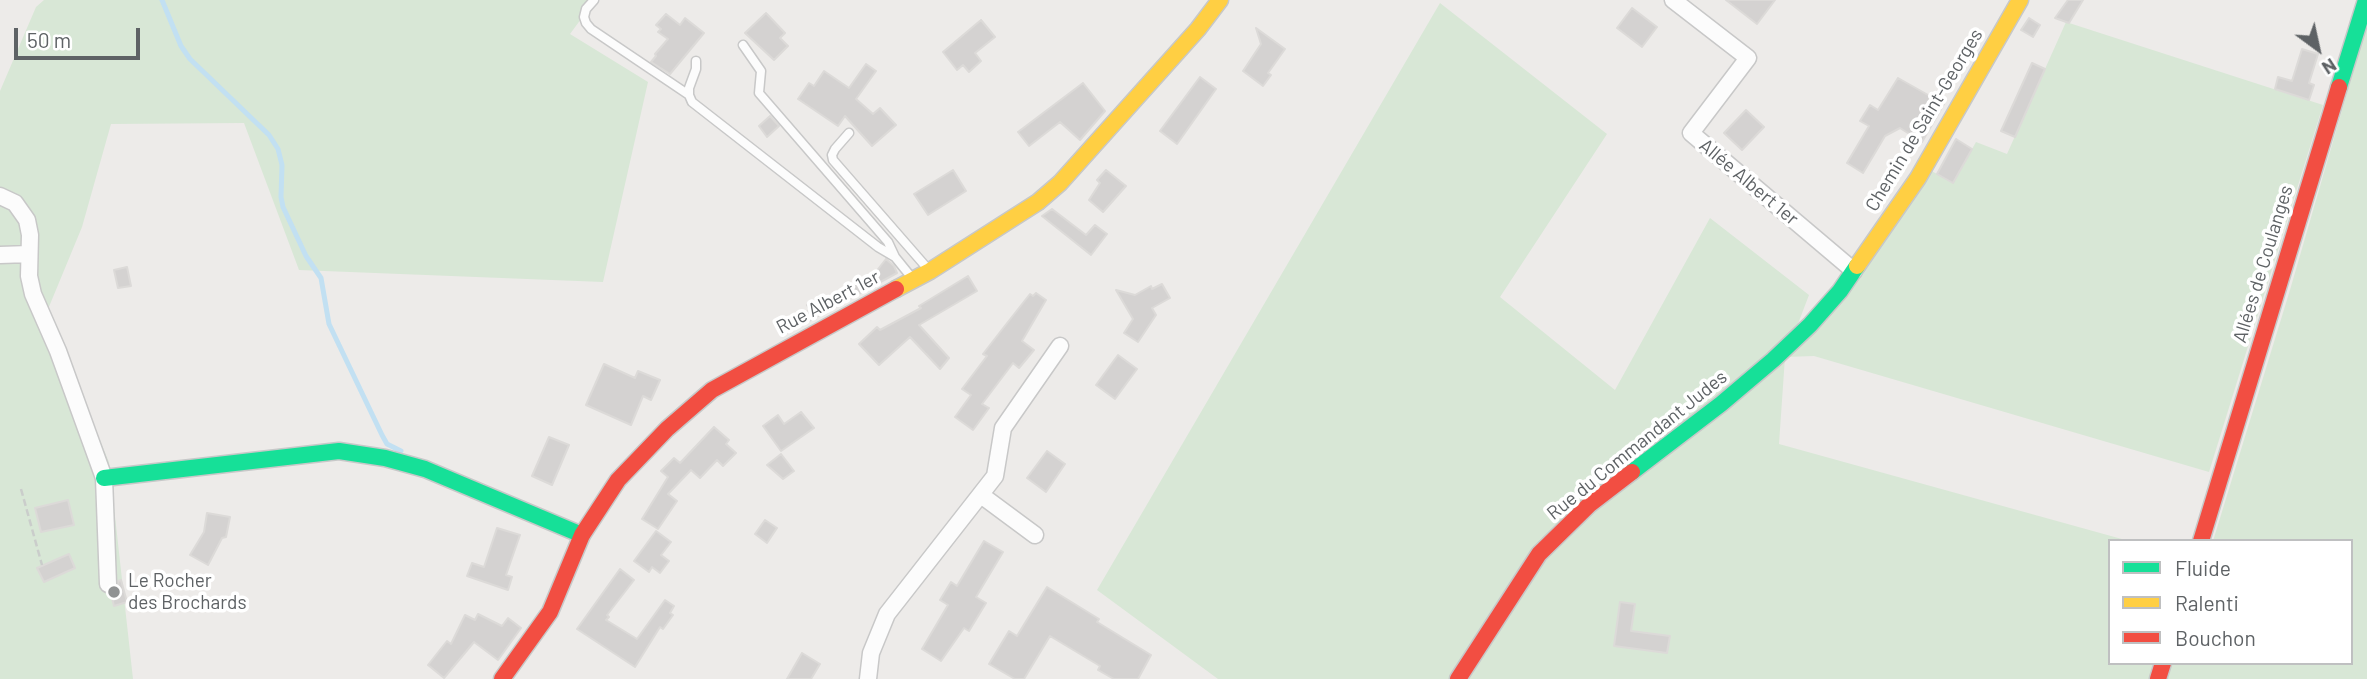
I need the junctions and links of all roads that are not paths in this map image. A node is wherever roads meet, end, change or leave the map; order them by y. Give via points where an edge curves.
1 (594, 0) edge
2 (1220, 0) edge
3 (1673, 0) edge
4 (2020, 0) edge
5 (2365, 0) edge
6 (743, 45) dead end
7 (696, 61) dead end
8 (689, 95) junction
9 (849, 133) dead end
10 (0, 196) edge
11 (29, 254) junction
12 (0, 255) edge
13 (895, 257) junction
14 (930, 271) junction
15 (1854, 271) junction
16 (914, 280) junction
17 (1810, 325) joint
18 (1060, 346) dead end
19 (104, 478) junction
20 (981, 495) junction
21 (582, 535) junction
22 (1035, 535) dead end
23 (2202, 539) edge
24 (108, 584) dead end
25 (502, 679) edge
26 (868, 679) edge
27 (1458, 679) edge

1 - 8 lane via 584,17 591,29
2 - 14 street, Rue Albert 1er via 1060,183
3 - 15 street, Allée Albert 1er via 1748,58 1691,132
4 - 15 street, Chemin de Saint-Georges via 1918,178
5 - 23 street, Allées de Coulanges
6 - 13 lane via 761,71 759,93 888,242
7 - 8 lane
8 - 13 lane via 703,111
9 - 14 lane via 835,149 833,160
10 - 11 street via 15,203 27,220
11 - 12 street
11 - 19 street via 33,294
13 - 16 lane
14 - 16 street, Rue Albert 1er
15 - 17 street, Chemin de Saint-Georges
16 - 21 street, Rue Albert 1er via 712,390 618,480
17 - 27 street, Rue du Commandant Judes via 1721,404 1590,505 1539,554
18 - 20 street via 1003,428 995,476
19 - 21 street via 339,451 425,469
19 - 24 street
20 - 22 street
20 - 26 street via 887,614 871,653
21 - 25 street, Rue Albert 1er via 550,612

